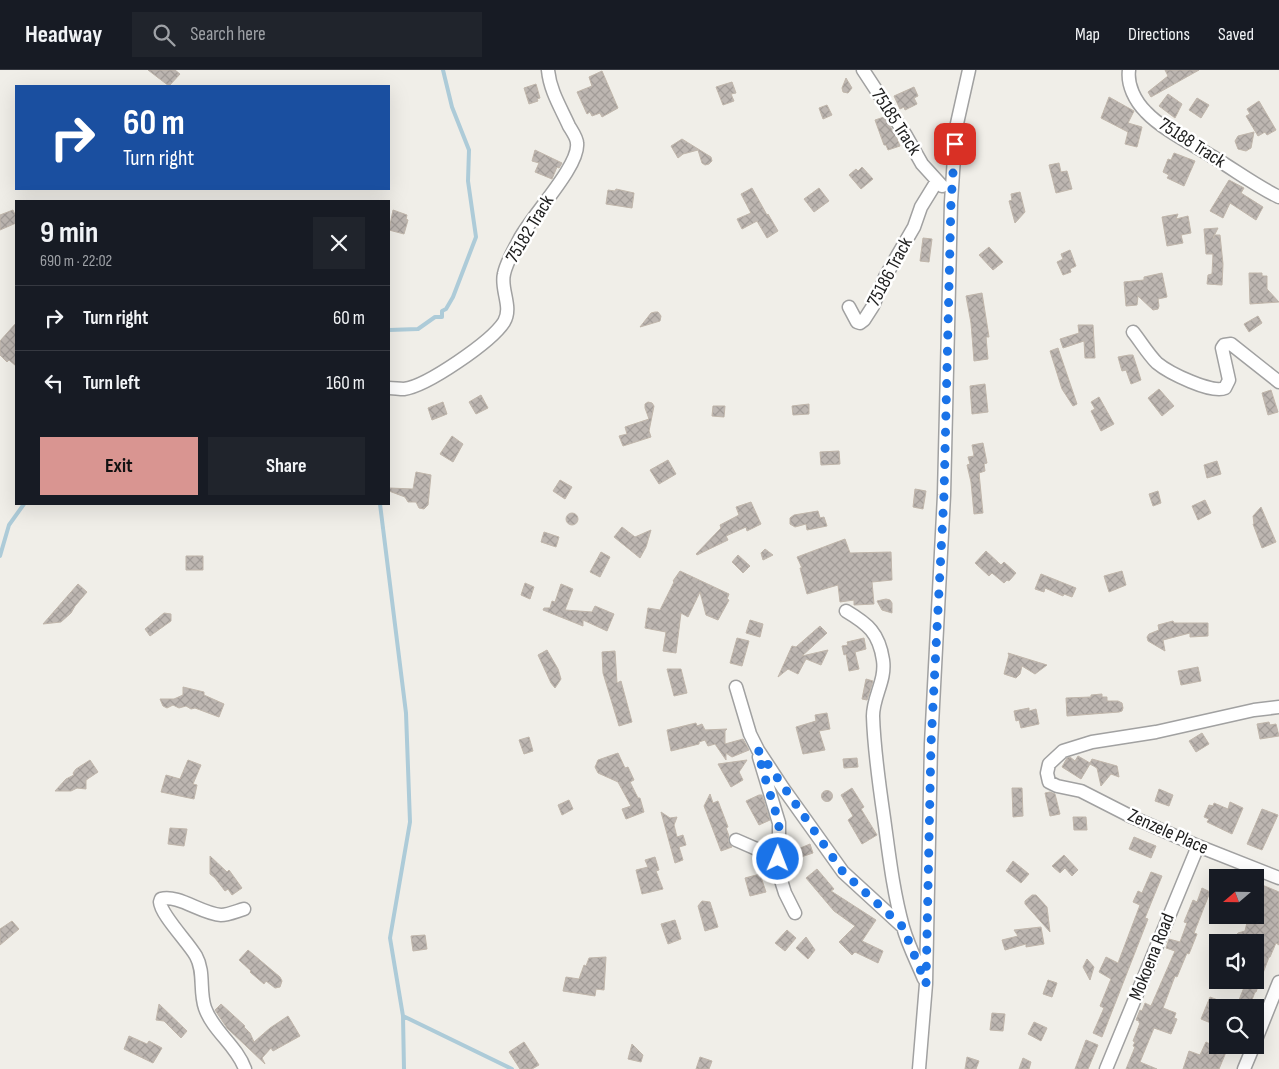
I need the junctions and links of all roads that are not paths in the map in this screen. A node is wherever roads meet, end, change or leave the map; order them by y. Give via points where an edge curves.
1 (548, 70) edge
2 (863, 70) edge
3 (969, 70) edge
4 (1129, 70) edge
5 (937, 181) junction
6 (952, 194) junction
7 (1279, 197) edge
8 (849, 307) dead end
9 (1133, 332) dead end
10 (1279, 382) edge
11 (390, 388) edge
12 (846, 611) dead end
13 (736, 687) dead end
14 (1279, 707) edge
15 (758, 750) junction
16 (736, 840) dead end
17 (1198, 846) junction
18 (779, 869) junction
19 (1279, 878) edge
20 (244, 910) dead end
21 (795, 914) dead end
22 (903, 927) junction
23 (1279, 982) edge
24 (926, 984) junction
25 (1264, 1019) edge
26 (1250, 1054) edge
27 (245, 1069) edge
28 (919, 1069) edge
29 (1106, 1069) edge
30 (1244, 1069) edge

1 - 11 street, 75182 Track via 556,102 577,143 575,157 520,238 506,269 503,280 507,310 504,322 458,362 432,378 404,389
2 - 5 street, 75185 Track via 922,164
3 - 6 street via 956,128
4 - 7 street, 75188 Track via 1131,89 1146,112 1178,136
5 - 6 street, 75185 Track
5 - 8 street, 75186 Track via 864,320 856,322
6 - 24 street via 944,495 931,744
9 - 10 street via 1158,363 1196,383 1217,390 1225,388 1229,380 1222,348 1231,344
12 - 22 street via 870,628 882,659 884,676 873,713 891,872
13 - 15 street via 746,726
14 - 17 street, Zenzele Place via 1092,742 1063,751 1048,764 1049,782 1081,791
15 - 18 street via 779,823
15 - 22 street via 843,872
16 - 18 street via 768,854
17 - 19 street, Zenzele Place
17 - 29 street, Mokoena Road
18 - 21 street
20 - 27 street via 222,915 171,898 160,902 164,913 198,962 208,1015
22 - 24 street
23 - 25 street
24 - 28 street
26 - 30 street

